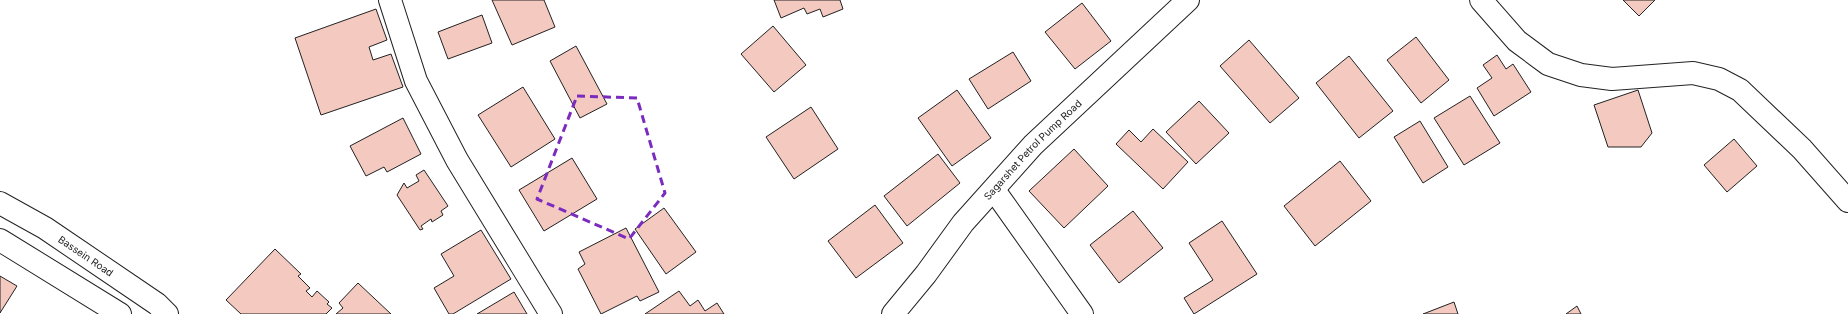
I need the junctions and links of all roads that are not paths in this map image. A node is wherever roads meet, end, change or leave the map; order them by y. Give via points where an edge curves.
1 (390, 0) edge
2 (1188, 0) edge
3 (1480, 0) edge
4 (994, 190) junction
5 (1848, 202) edge
6 (0, 203) edge
7 (0, 240) edge
8 (120, 314) edge
9 (167, 314) edge
10 (551, 314) edge
11 (893, 314) edge
12 (1082, 314) edge

1 - 10 street via 416,81 458,160
2 - 4 street, Sagarshet Petrol Pump Road via 1033,145
3 - 5 street via 1517,41 1548,64 1581,75 1612,79 1693,73 1719,79 1740,90 1802,149
4 - 11 street, Sagarshet Petrol Pump Road via 963,223
4 - 12 street
6 - 9 street, Bassein Road via 45,228 157,304
7 - 8 street

